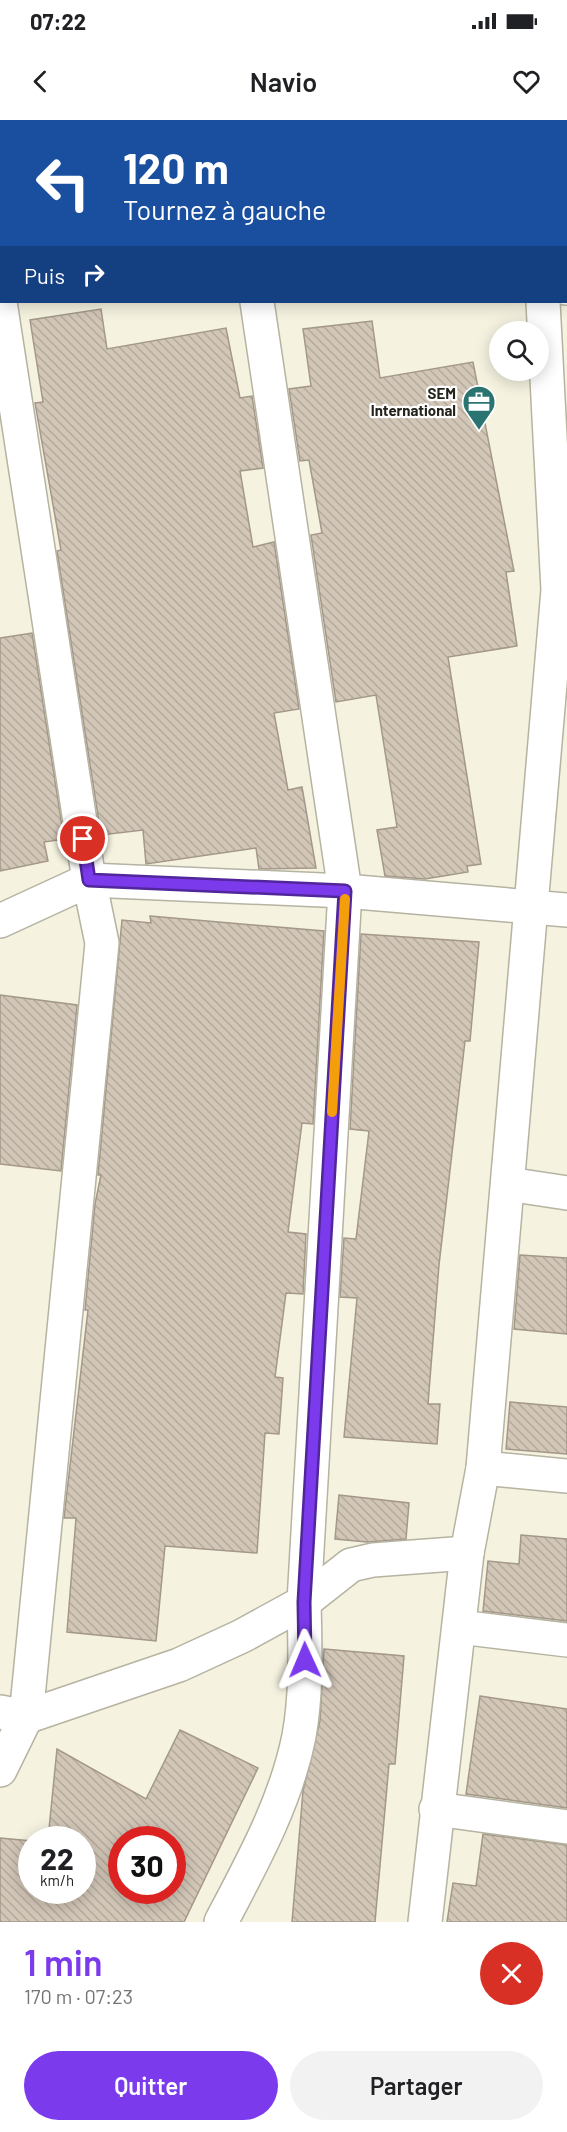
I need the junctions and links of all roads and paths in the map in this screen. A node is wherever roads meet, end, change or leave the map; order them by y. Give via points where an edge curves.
1 (0, 303) edge
2 (257, 303) edge
3 (543, 303) edge
4 (563, 590) edge
5 (89, 880) junction
6 (345, 891) junction
7 (529, 907) junction
8 (567, 910) edge
9 (0, 921) edge
10 (508, 1184) junction
11 (567, 1192) edge
12 (483, 1468) junction
13 (567, 1476) edge
14 (467, 1553) junction
15 (304, 1602) junction
16 (459, 1627) junction
17 (567, 1640) edge
18 (13, 1715) edge
19 (0, 1770) edge
20 (436, 1809) junction
21 (567, 1827) edge
22 (221, 1922) edge
23 (425, 1922) edge

1 - 5 street
2 - 6 street
3 - 4 street
4 - 7 street
5 - 6 street
5 - 9 street
5 - 18 street via 102,943
6 - 7 street
6 - 15 street
7 - 8 street
7 - 10 street
10 - 11 street
10 - 12 street
12 - 13 street
12 - 14 street
14 - 15 street via 351,1564
14 - 16 street
15 - 18 street via 179,1665
15 - 22 street via 305,1660 299,1735 279,1804
16 - 17 street
16 - 20 street
18 - 19 street
20 - 21 street
20 - 23 street

